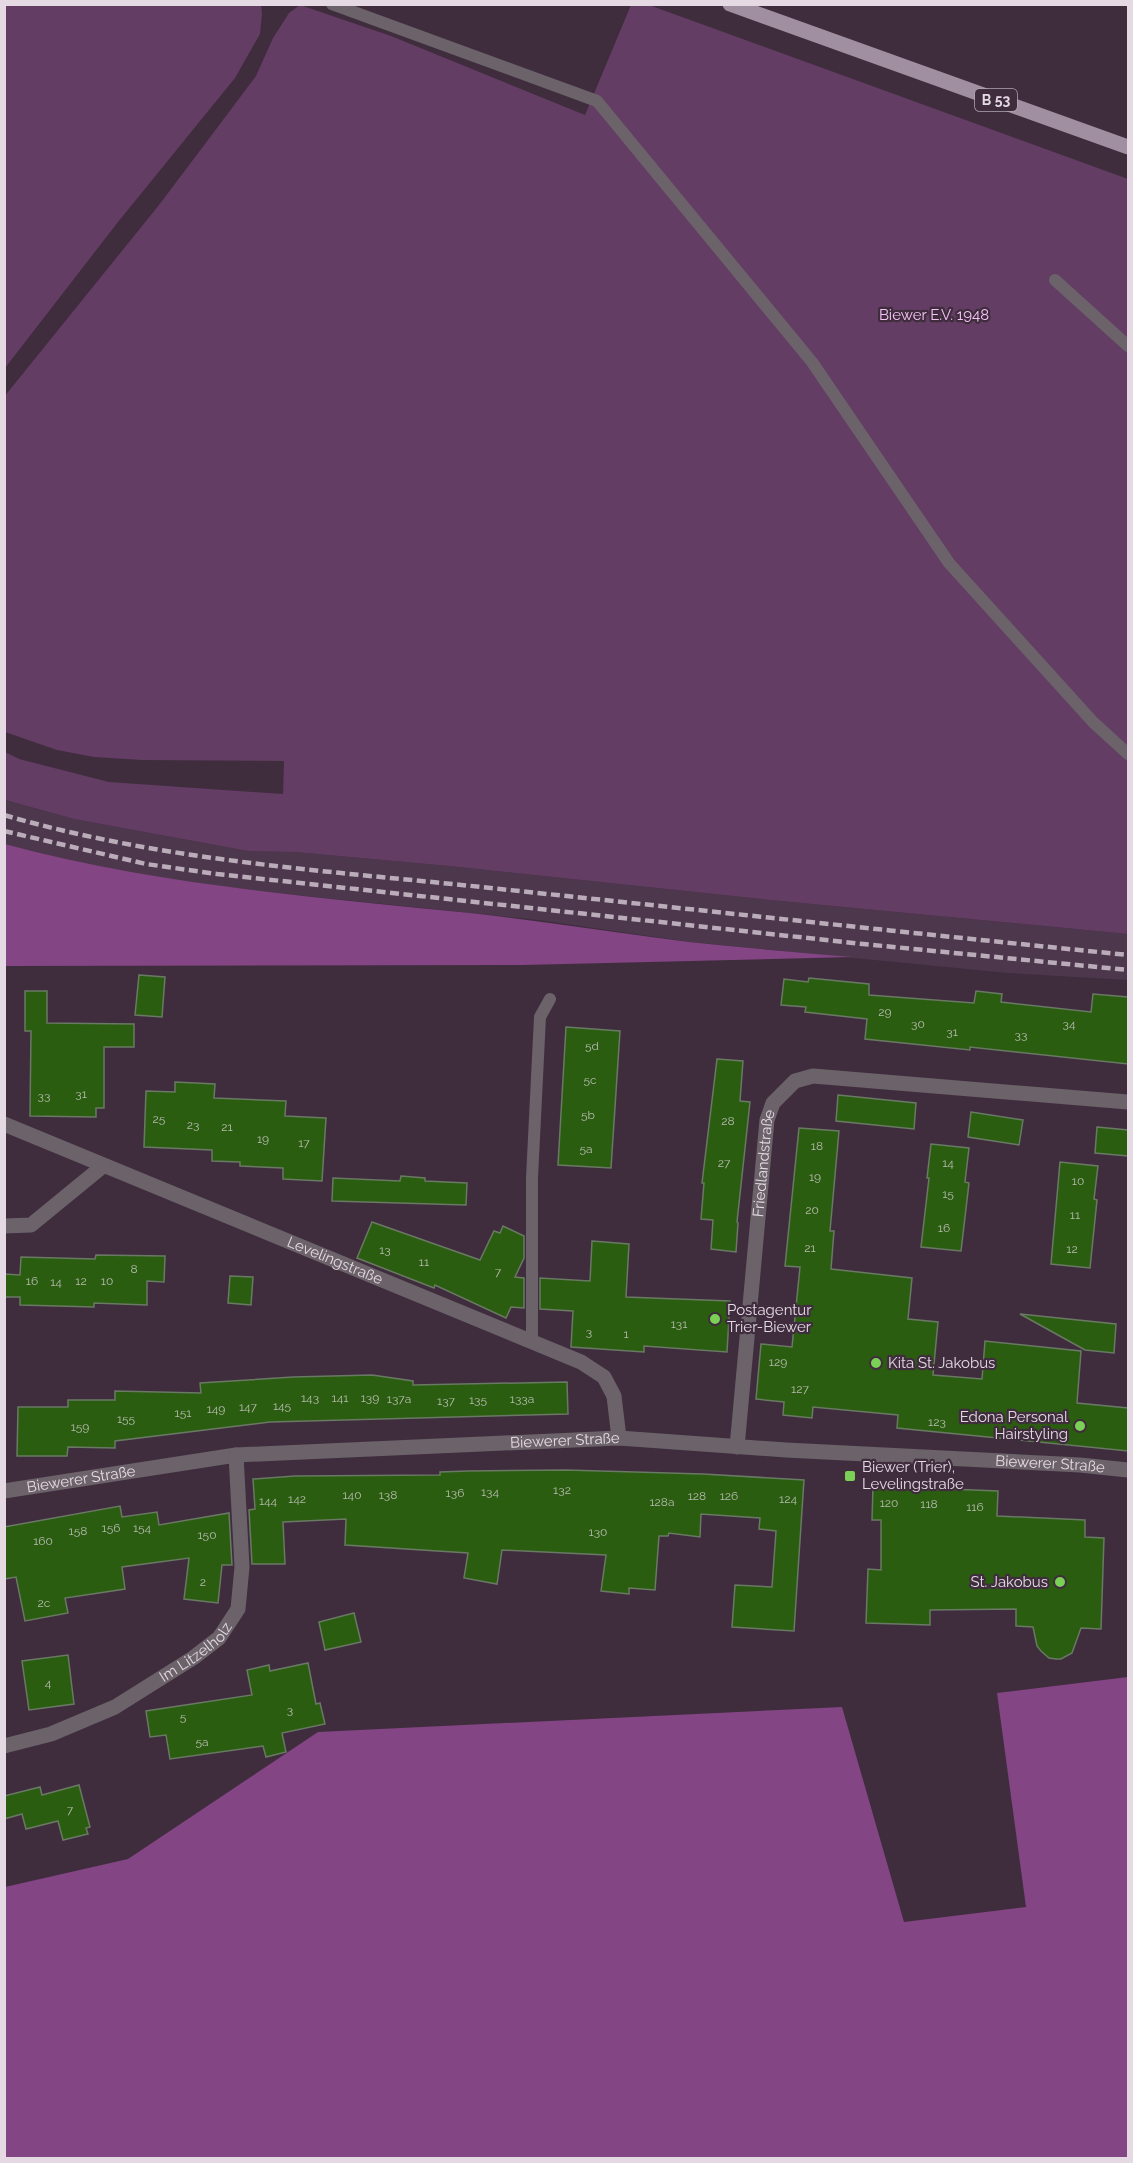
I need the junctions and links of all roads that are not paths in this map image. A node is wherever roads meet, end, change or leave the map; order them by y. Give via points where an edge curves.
1 (332, 4) edge
2 (730, 4) edge
3 (1128, 147) edge
4 (1055, 280) dead end
5 (1128, 345) edge
6 (1128, 754) edge
7 (550, 999) dead end
8 (1128, 1102) edge
9 (4, 1124) edge
10 (103, 1166) junction
11 (4, 1226) edge
12 (532, 1342) junction
13 (619, 1438) junction
14 (737, 1447) junction
15 (236, 1455) junction
16 (1128, 1470) edge
17 (4, 1491) edge
18 (4, 1746) edge

1 - 6 lane via 597,101 812,362 949,563 1093,722
2 - 3 main road, B 53
4 - 5 lane
7 - 12 lane via 539,1028 532,1178
8 - 14 street, Friedlandstraße via 813,1076 795,1081 773,1103 767,1120
9 - 10 street, Levelingstraße
10 - 11 street via 31,1225
10 - 12 street, Levelingstraße
12 - 13 street, Levelingstraße via 581,1362 604,1377 614,1396
13 - 14 street, Biewerer Straße
13 - 15 street, Biewerer Straße
14 - 16 street, Biewerer Straße
15 - 17 street, Biewerer Straße
15 - 18 street, Im Litzelholz via 242,1567 238,1609 219,1638 115,1707 51,1734

